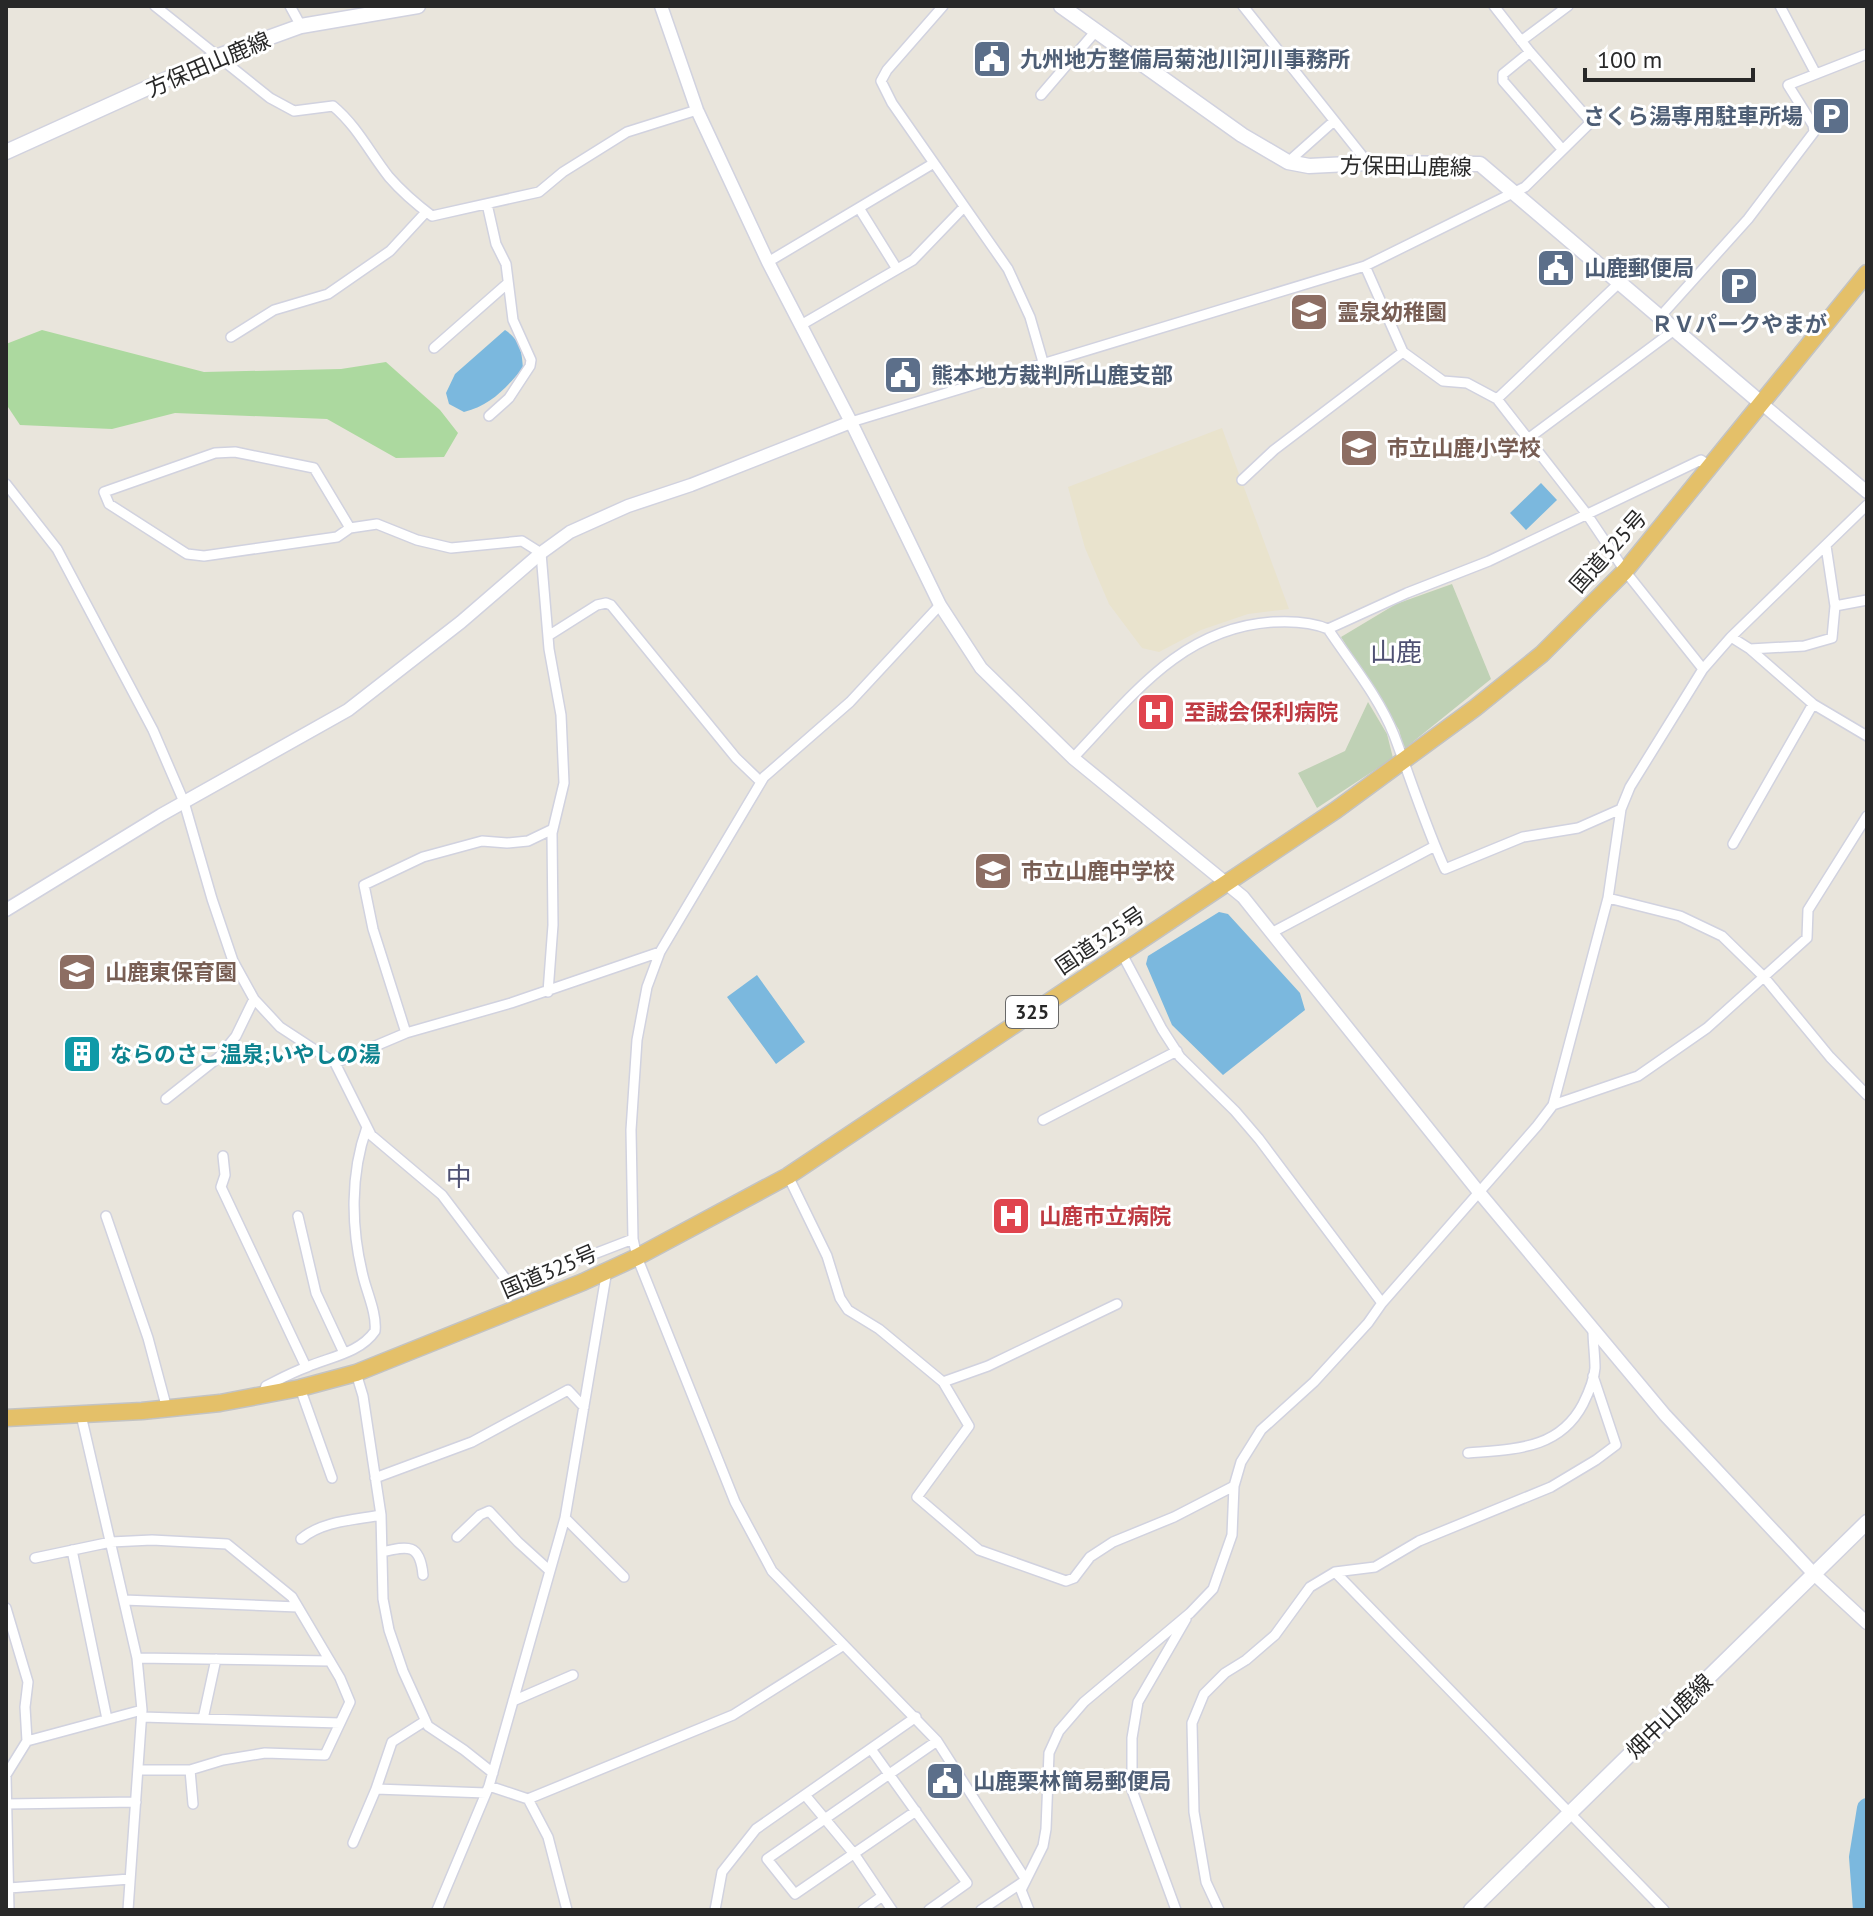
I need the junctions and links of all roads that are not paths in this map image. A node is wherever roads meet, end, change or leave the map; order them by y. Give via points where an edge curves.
1 (155, 6) edge
2 (290, 6) edge
3 (418, 6) edge
4 (661, 6) edge
5 (943, 6) edge
6 (1061, 6) edge
7 (1243, 6) edge
8 (1494, 6) edge
9 (1568, 6) edge
10 (1780, 6) edge
11 (301, 26) junction
12 (1095, 32) junction
13 (1521, 41) junction
14 (1530, 52) junction
15 (1867, 54) edge
16 (218, 56) junction
17 (1816, 74) junction
18 (1041, 95) dead end
19 (697, 110) junction
20 (1334, 121) junction
21 (1562, 149) junction
22 (6, 152) edge
23 (1288, 162) junction
24 (934, 163) junction
25 (1368, 163) junction
26 (1515, 192) junction
27 (487, 204) junction
28 (964, 207) junction
29 (859, 208) junction
30 (426, 212) junction
31 (768, 262) junction
32 (1365, 266) junction
33 (897, 269) junction
34 (1867, 273) edge
35 (508, 283) junction
36 (1619, 283) junction
37 (1659, 318) junction
38 (801, 325) junction
39 (1673, 331) junction
40 (231, 337) dead end
41 (434, 348) dead end
42 (1403, 352) junction
43 (1043, 362) junction
44 (1497, 399) junction
45 (1761, 403) junction
46 (489, 416) dead end
47 (851, 422) junction
48 (1529, 438) junction
49 (1709, 465) junction
50 (1242, 480) dead end
51 (6, 484) edge
52 (1867, 492) edge
53 (1867, 505) edge
54 (1586, 513) junction
55 (350, 528) junction
56 (1826, 546) junction
57 (541, 553) junction
58 (1625, 571) junction
59 (1867, 600) edge
60 (940, 605) junction
61 (1835, 606) junction
62 (1328, 629) junction
63 (548, 636) junction
64 (1731, 637) junction
65 (1750, 649) junction
66 (1703, 669) junction
67 (1813, 704) junction
68 (1867, 736) edge
69 (1073, 758) junction
70 (1402, 761) junction
71 (761, 782) junction
72 (184, 802) junction
73 (1621, 809) junction
74 (1867, 816) edge
75 (553, 829) junction
76 (1733, 844) dead end
77 (1435, 846) junction
78 (1228, 883) junction
79 (1608, 898) junction
80 (6, 910) edge
81 (1271, 933) junction
82 (660, 952) junction
83 (1121, 952) junction
84 (1764, 977) junction
85 (548, 992) junction
86 (254, 999) junction
87 (406, 1033) junction
88 (1177, 1051) junction
89 (335, 1063) junction
90 (1867, 1095) edge
91 (166, 1099) dead end
92 (1553, 1105) junction
93 (1043, 1120) dead end
94 (367, 1127) junction
95 (223, 1156) dead end
96 (788, 1176) junction
97 (1478, 1191) junction
98 (106, 1216) dead end
99 (298, 1216) dead end
100 (633, 1239) junction
101 (637, 1257) junction
102 (607, 1270) junction
103 (1382, 1303) junction
104 (1117, 1304) dead end
105 (1593, 1330) junction
106 (344, 1353) junction
107 (306, 1367) junction
108 (356, 1373) junction
109 (1593, 1376) junction
110 (943, 1382) junction
111 (300, 1388) junction
112 (263, 1395) junction
113 (584, 1407) junction
114 (167, 1409) junction
115 (81, 1415) junction
116 (6, 1418) edge
117 (1468, 1453) dead end
118 (332, 1478) dead end
119 (375, 1478) junction
120 (1234, 1486) junction
121 (381, 1515) junction
122 (565, 1518) junction
123 (1867, 1522) edge
124 (457, 1537) dead end
125 (301, 1539) dead end
126 (111, 1542) junction
127 (72, 1550) junction
128 (382, 1552) junction
129 (35, 1558) dead end
130 (550, 1571) junction
131 (1335, 1572) junction
132 (1814, 1574) junction
133 (423, 1575) dead end
134 (624, 1577) dead end
135 (124, 1600) junction
136 (298, 1607) junction
137 (6, 1608) edge
138 (1190, 1613) junction
139 (1867, 1623) edge
140 (844, 1645) junction
141 (137, 1658) junction
142 (216, 1659) junction
143 (330, 1661) junction
144 (573, 1675) dead end
145 (513, 1701) junction
146 (142, 1713) junction
147 (916, 1717) junction
148 (107, 1719) junction
149 (203, 1719) junction
150 (425, 1721) junction
151 (340, 1723) junction
152 (27, 1741) junction
153 (937, 1741) junction
154 (871, 1749) junction
155 (139, 1770) junction
156 (190, 1770) junction
157 (493, 1773) junction
158 (889, 1774) junction
159 (6, 1775) edge
160 (376, 1789) junction
161 (488, 1790) junction
162 (805, 1795) junction
163 (528, 1799) junction
164 (136, 1802) junction
165 (7, 1804) edge
166 (193, 1804) dead end
167 (916, 1811) junction
168 (1569, 1813) junction
169 (826, 1818) junction
170 (353, 1843) dead end
171 (855, 1855) junction
172 (7, 1856) edge
173 (130, 1879) junction
174 (1026, 1880) junction
175 (9, 1888) junction
176 (881, 1897) junction
177 (9, 1910) edge
178 (128, 1910) edge
179 (437, 1910) edge
180 (567, 1910) edge
181 (715, 1910) edge
182 (863, 1910) edge
183 (892, 1910) edge
184 (929, 1910) edge
185 (981, 1910) edge
186 (1029, 1910) edge
187 (1176, 1910) edge
188 (1219, 1910) edge
189 (1471, 1910) edge
190 (1664, 1910) edge

1 - 16 street
2 - 11 street
3 - 11 main road, 方保田山鹿線
4 - 19 street
5 - 24 street via 881,81
6 - 12 main road, 方保田山鹿線
7 - 20 street
8 - 13 street
9 - 13 street
10 - 17 street
11 - 16 main road, 方保田山鹿線
12 - 18 street
12 - 23 main road, 方保田山鹿線
13 - 14 street
14 - 21 street via 1503,74 1503,81
14 - 21 street via 1591,122
15 - 17 street
16 - 22 main road, 方保田山鹿線
16 - 30 street via 294,111 333,106 388,176
17 - 37 street via 1788,85 1814,132 1748,219
19 - 27 street via 627,132 539,192
19 - 31 street
20 - 23 street
20 - 25 street
21 - 26 street
23 - 25 main road, 方保田山鹿線
24 - 28 street
24 - 29 street
25 - 26 main road, 方保田山鹿線 via 1480,164
26 - 32 street
26 - 36 main road, 方保田山鹿線
27 - 30 street via 432,216
27 - 35 street
28 - 33 street via 913,260
28 - 43 street via 1021,293
29 - 31 street
29 - 33 street
30 - 40 street via 390,251 328,294 274,310
31 - 38 street
32 - 42 street
32 - 43 street
33 - 38 street
34 - 45 highway, 国道325号 / 325
35 - 41 street
35 - 46 street via 513,320 531,360 509,398
36 - 37 main road, 方保田山鹿線
36 - 44 street
37 - 39 main road, 方保田山鹿線
38 - 47 street
39 - 45 main road, 方保田山鹿線
39 - 48 street
42 - 44 street via 1443,381 1467,383
42 - 50 street
43 - 47 street
44 - 48 street
45 - 49 highway, 国道325号 / 325
45 - 52 street
47 - 57 street via 628,506 570,532
47 - 60 street
48 - 54 street
49 - 54 street via 1701,460
49 - 58 highway, 国道325号 / 325
51 - 72 street via 57,549 153,730
53 - 56 street
54 - 58 street
54 - 62 street via 1489,561
55 - 55 street via 337,537 187,554 109,504 104,492 215,453 235,452 314,468
55 - 57 street via 377,524 451,548 522,541
56 - 61 street
56 - 64 street
57 - 63 street
57 - 72 street via 348,710
58 - 66 street
58 - 70 highway, 国道325号 / 325 via 1542,654
59 - 61 street
60 - 69 street via 981,668
60 - 71 street via 850,702
61 - 65 street via 1832,638 1804,646
62 - 69 street via 1256,623 1198,643 1156,671
62 - 70 street via 1393,733
63 - 71 street via 597,605 611,605
63 - 75 street via 561,715 564,783
64 - 65 street
64 - 66 street
65 - 67 street
66 - 73 street
67 - 68 street
67 - 76 street
69 - 78 street
70 - 77 street
70 - 78 highway, 国道325号 / 325
71 - 82 street
72 - 80 street
72 - 86 street via 233,961
73 - 77 street via 1578,828 1523,837 1445,869
73 - 79 street
74 - 84 street via 1808,910 1807,938
75 - 85 street
75 - 87 street via 528,841 482,841 423,857 364,885
77 - 81 street
78 - 81 street
78 - 83 highway, 国道325号 / 325
79 - 84 street via 1680,916 1722,936
79 - 92 street
81 - 97 street
82 - 85 street
82 - 100 street via 637,1040 631,1130
83 - 88 street
83 - 96 highway, 国道325号 / 325
84 - 90 street
84 - 92 street via 1707,1028 1638,1076
85 - 87 street
86 - 89 street via 280,1027
86 - 91 street via 219,1057
87 - 89 street
88 - 93 street
88 - 103 street via 1259,1139
89 - 94 street
92 - 97 street
94 - 100 street via 442,1195 511,1286
94 - 106 street via 353,1202 376,1327 371,1338
95 - 107 street via 221,1187
96 - 101 highway, 国道325号 / 325
96 - 110 street via 848,1310
97 - 103 street
97 - 105 street
98 - 114 street
99 - 106 street via 316,1293
100 - 101 street
101 - 102 highway, 国道325号 / 325
101 - 140 street via 735,1502 772,1571
102 - 108 highway, 国道325号 / 325
102 - 113 street
103 - 120 street via 1314,1382 1261,1430 1241,1462
104 - 110 street
105 - 109 street
105 - 132 street
106 - 107 street
107 - 112 street via 266,1386
108 - 111 highway, 国道325号 / 325
108 - 119 street
109 - 117 street via 1574,1421 1554,1437
109 - 131 street via 1616,1445 1606,1453 1551,1487 1419,1541 1375,1567
110 - 120 street via 969,1426 917,1497 979,1550 1026,1569 1066,1581 1074,1578 1090,1557 1113,1542
111 - 112 highway, 国道325号 / 325
111 - 118 street
112 - 114 highway, 国道325号 / 325
113 - 119 street via 568,1390 472,1442
113 - 122 street
114 - 115 highway, 国道325号 / 325
115 - 116 highway, 国道325号 / 325
115 - 126 street
119 - 121 street
120 - 138 street via 1232,1535 1224,1562 1213,1589
121 - 125 street via 325,1525
121 - 128 street
122 - 130 street
122 - 134 street
123 - 132 main road, 畑中山鹿線
124 - 130 street via 489,1511
126 - 127 street
126 - 135 street
126 - 136 street via 227,1544
127 - 129 street
127 - 148 street
128 - 133 street via 415,1550
128 - 150 street via 389,1630
130 - 145 street
131 - 168 street
131 - 188 street via 1310,1587 1275,1635 1214,1683 1192,1723 1194,1812 1206,1882
132 - 139 street
132 - 168 main road, 畑中山鹿線
135 - 136 street
135 - 141 street
136 - 143 street
137 - 152 street via 28,1682
138 - 174 street via 1084,1702 1059,1731 1049,1753 1043,1846
138 - 187 street via 1138,1702 1132,1738 1132,1790
140 - 147 street
140 - 163 street via 733,1715
141 - 142 street
141 - 146 street
142 - 143 street
142 - 149 street
143 - 151 street via 350,1702
144 - 145 street
145 - 157 street
146 - 148 street
146 - 149 street
146 - 155 street
147 - 153 street
147 - 154 street
148 - 152 street
149 - 151 street
150 - 157 street
150 - 160 street via 392,1742
151 - 156 street via 325,1755 265,1753
152 - 159 street
153 - 158 street
153 - 174 street
154 - 158 street
154 - 162 street
155 - 156 street
155 - 164 street
156 - 166 street
157 - 161 street
158 - 167 street
158 - 169 street
159 - 165 street
160 - 161 street
160 - 170 street
161 - 163 street
161 - 179 street
162 - 169 street
162 - 181 street via 756,1829 731,1857 722,1872
163 - 180 street via 548,1837
164 - 165 street
164 - 173 street
165 - 172 street
167 - 171 street
167 - 184 street via 967,1883
168 - 189 main road, 畑中山鹿線
168 - 190 street
169 - 171 street
169 - 171 street via 767,1859 795,1894
171 - 176 street
172 - 175 street
173 - 175 street
173 - 178 street
174 - 185 street
174 - 186 street via 1021,1890
175 - 177 street
176 - 182 street
176 - 183 street

